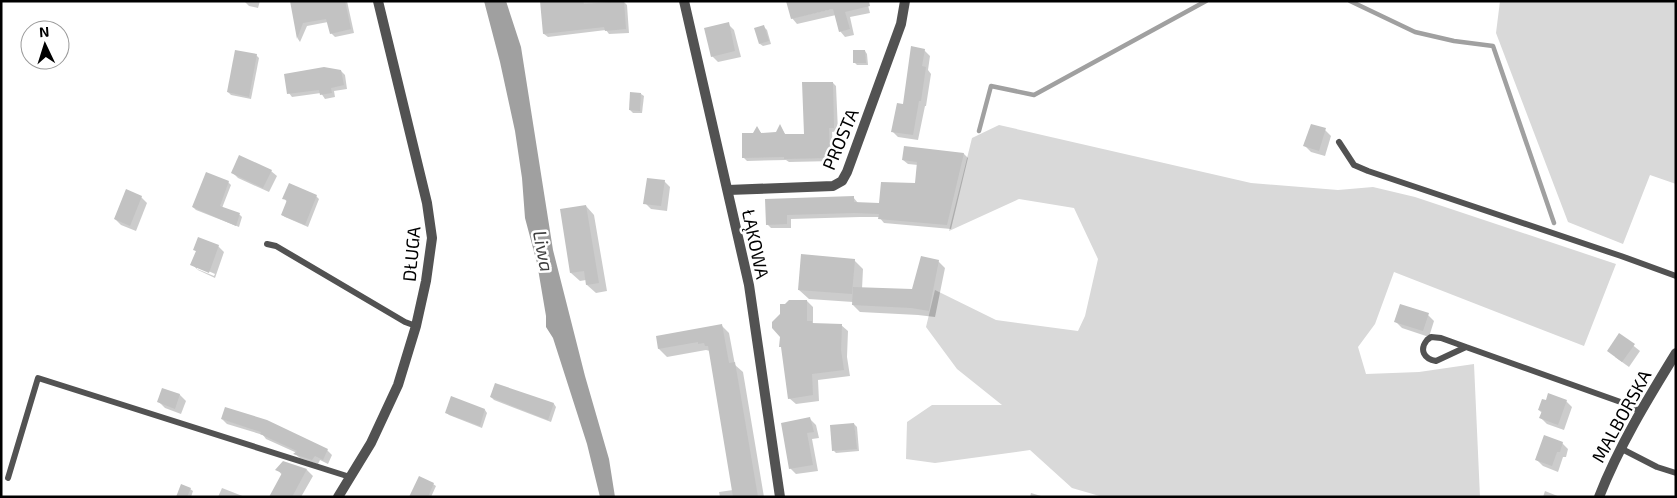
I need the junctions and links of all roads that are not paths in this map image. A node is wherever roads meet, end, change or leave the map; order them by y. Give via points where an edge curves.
1 (378, 1) edge
2 (684, 1) edge
3 (905, 1) edge
4 (1339, 142) dead end
5 (728, 190) junction
6 (267, 244) dead end
7 (1676, 276) edge
8 (416, 326) junction
9 (1466, 347) junction
10 (1676, 353) edge
11 (1640, 411) junction
12 (1620, 448) junction
13 (1676, 473) edge
14 (350, 477) junction
15 (8, 478) dead end
16 (338, 497) edge
17 (780, 497) edge
18 (1599, 497) edge

1 - 8 street, DŁUGA via 430,220 430,256
2 - 5 street, ŁĄKOWA
3 - 5 street, PROSTA via 901,24 842,181 833,186
4 - 7 lane via 1354,165 1368,171
5 - 17 street, ŁĄKOWA via 749,286
6 - 8 lane via 276,246
8 - 14 street, DŁUGA via 398,386 371,443
9 - 9 lane via 1435,337 1427,340 1422,350 1436,361
9 - 11 lane
10 - 11 street, MALBORSKA
11 - 12 street, MALBORSKA
12 - 13 lane
12 - 18 street, MALBORSKA
14 - 15 lane via 38,378
14 - 16 street, DŁUGA

